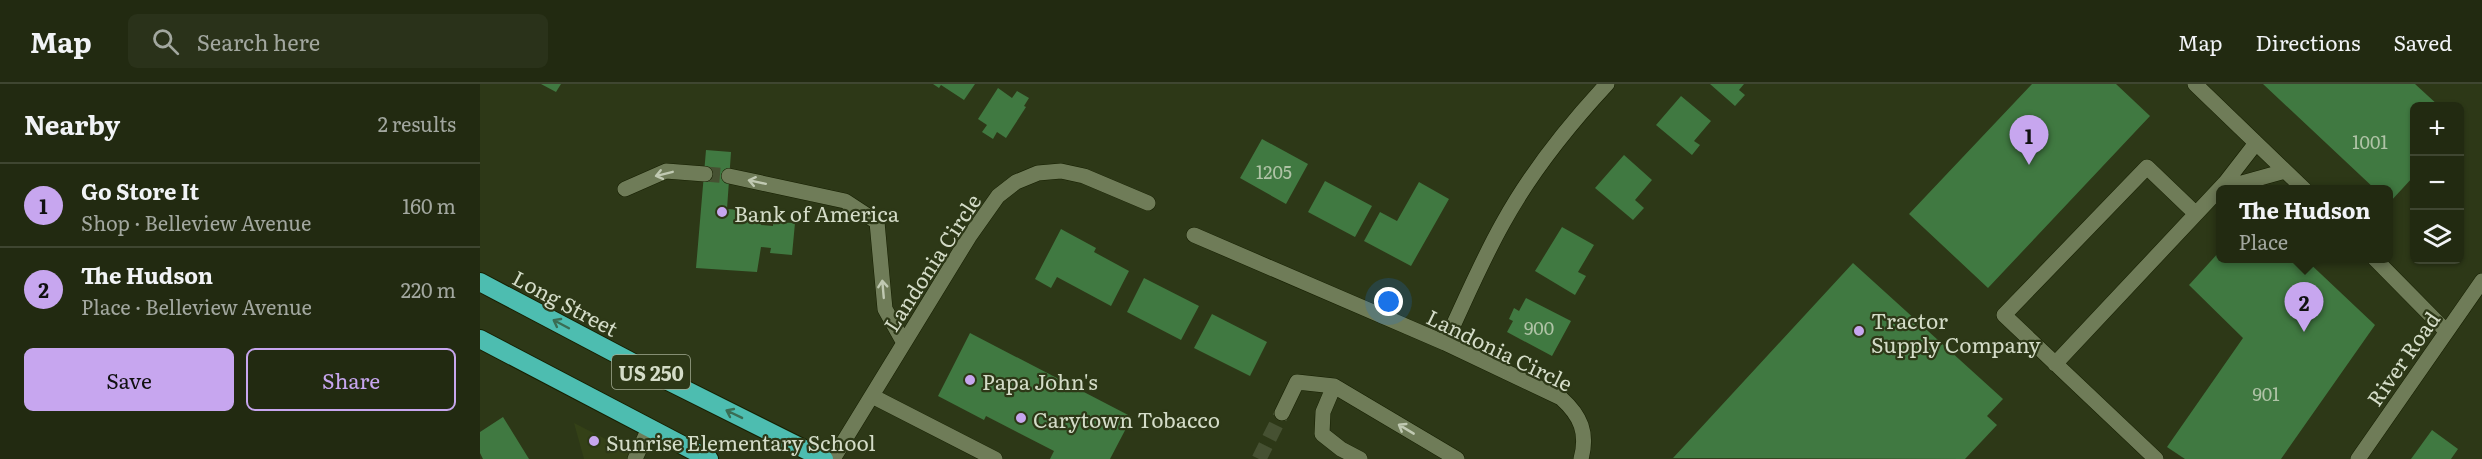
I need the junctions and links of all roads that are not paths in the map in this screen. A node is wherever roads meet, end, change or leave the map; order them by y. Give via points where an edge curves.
1 (1607, 84) edge
2 (2195, 84) edge
3 (2256, 143) junction
4 (2285, 171) junction
5 (705, 174) tunnel mouth
6 (729, 176) tunnel mouth
7 (2225, 183) joint
8 (2301, 185) edge
9 (625, 189) dead end
10 (2216, 192) edge
11 (1148, 203) dead end
12 (2195, 213) junction
13 (1194, 235) dead end
14 (2379, 263) edge
15 (2482, 281) edge
16 (480, 282) edge
17 (2446, 331) junction
18 (480, 339) edge
19 (904, 343) junction
20 (1445, 343) junction
21 (2055, 364) junction
22 (1334, 386) junction
23 (872, 396) junction
24 (1282, 412) tunnel mouth
25 (649, 428) junction
26 (1338, 454) edge
27 (635, 459) edge
28 (709, 459) edge
29 (824, 459) edge
30 (833, 459) edge
31 (995, 459) edge
32 (1360, 459) edge
33 (1457, 459) edge
34 (1581, 459) edge
35 (2156, 459) edge
36 (2358, 459) edge

1 - 20 street via 1539,165 1503,223
2 - 3 street
3 - 4 street
3 - 7 street
4 - 7 street via 2242,183
4 - 8 street
5 -> 9 street via 666,171
19 -> 6 street via 885,309 877,222 844,201
10 - 12 street
11 - 19 street, Landonia Circle via 1084,176 1061,171 1038,173 1016,182 998,196 969,237
12 - 21 street
12 - 21 street via 2146,167 2004,315
13 - 20 street, Landonia Circle
14 - 17 street
15 - 17 street, River Road
29 -> 16 highway, Long Street / US 250
17 - 36 street, River Road
18 - 25 highway, US 250
19 - 23 street, Landonia Circle
20 - 34 street, Landonia Circle via 1561,398 1575,410 1583,427 1585,445
21 - 35 street
22 - 24 street via 1297,382
22 - 26 street via 1323,412 1322,434
33 -> 22 street
23 - 30 street, Landonia Circle
23 - 31 street
25 - 27 street
25 - 28 highway, US 250
26 - 32 street

